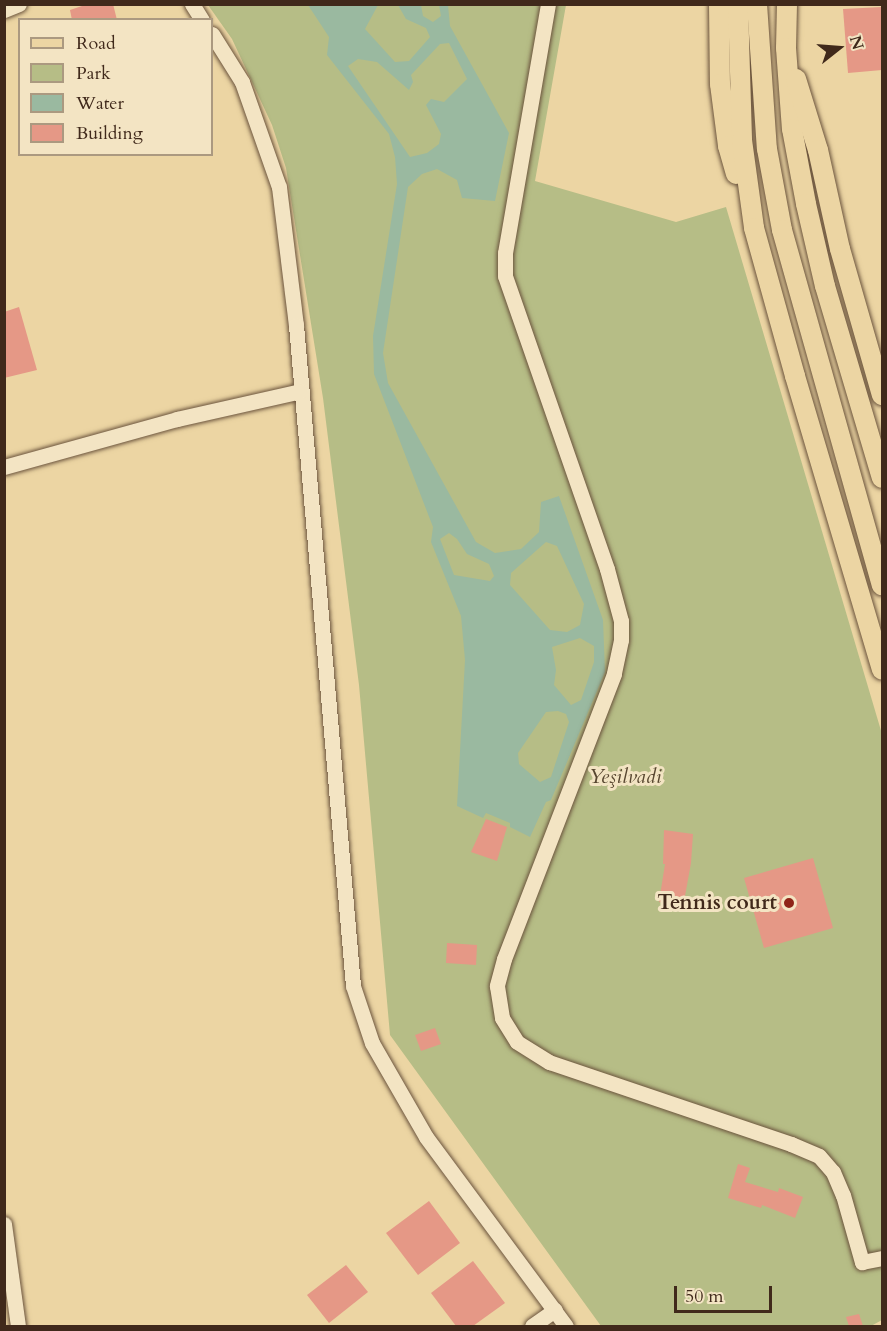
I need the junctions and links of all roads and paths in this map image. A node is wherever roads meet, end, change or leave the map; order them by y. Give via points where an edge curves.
1 (19, 4) edge
2 (192, 4) edge
3 (548, 4) edge
4 (719, 4) edge
5 (738, 4) edge
6 (757, 4) edge
7 (787, 4) edge
8 (4, 10) edge
9 (201, 18) edge
10 (213, 36) edge
11 (786, 48) junction
12 (747, 190) junction
13 (302, 391) junction
14 (882, 394) edge
15 (4, 467) edge
16 (882, 478) edge
17 (882, 585) edge
18 (882, 669) edge
19 (4, 1224) edge
20 (882, 1258) edge
21 (555, 1310) junction
22 (18, 1326) edge
23 (532, 1326) edge
24 (566, 1326) edge

1 - 8 street
2 - 9 street
3 - 20 street via 505,253 505,276 607,569 621,621 621,640 614,674 504,959 497,986 502,1018 518,1042 549,1062 819,1156 833,1172 843,1195 862,1262
4 - 12 main road via 720,84 728,146 733,168
5 - 12 main road
6 - 17 main road via 767,149 782,230
7 - 11 main road
10 - 13 street via 242,82 279,187
11 - 14 main road via 818,150 840,249
11 - 16 main road via 792,129 806,204 825,286
12 - 18 main road via 763,267
13 - 15 street via 177,419
13 - 21 street via 352,986 372,1043 426,1137
19 - 22 street
21 - 23 street
21 - 24 street

